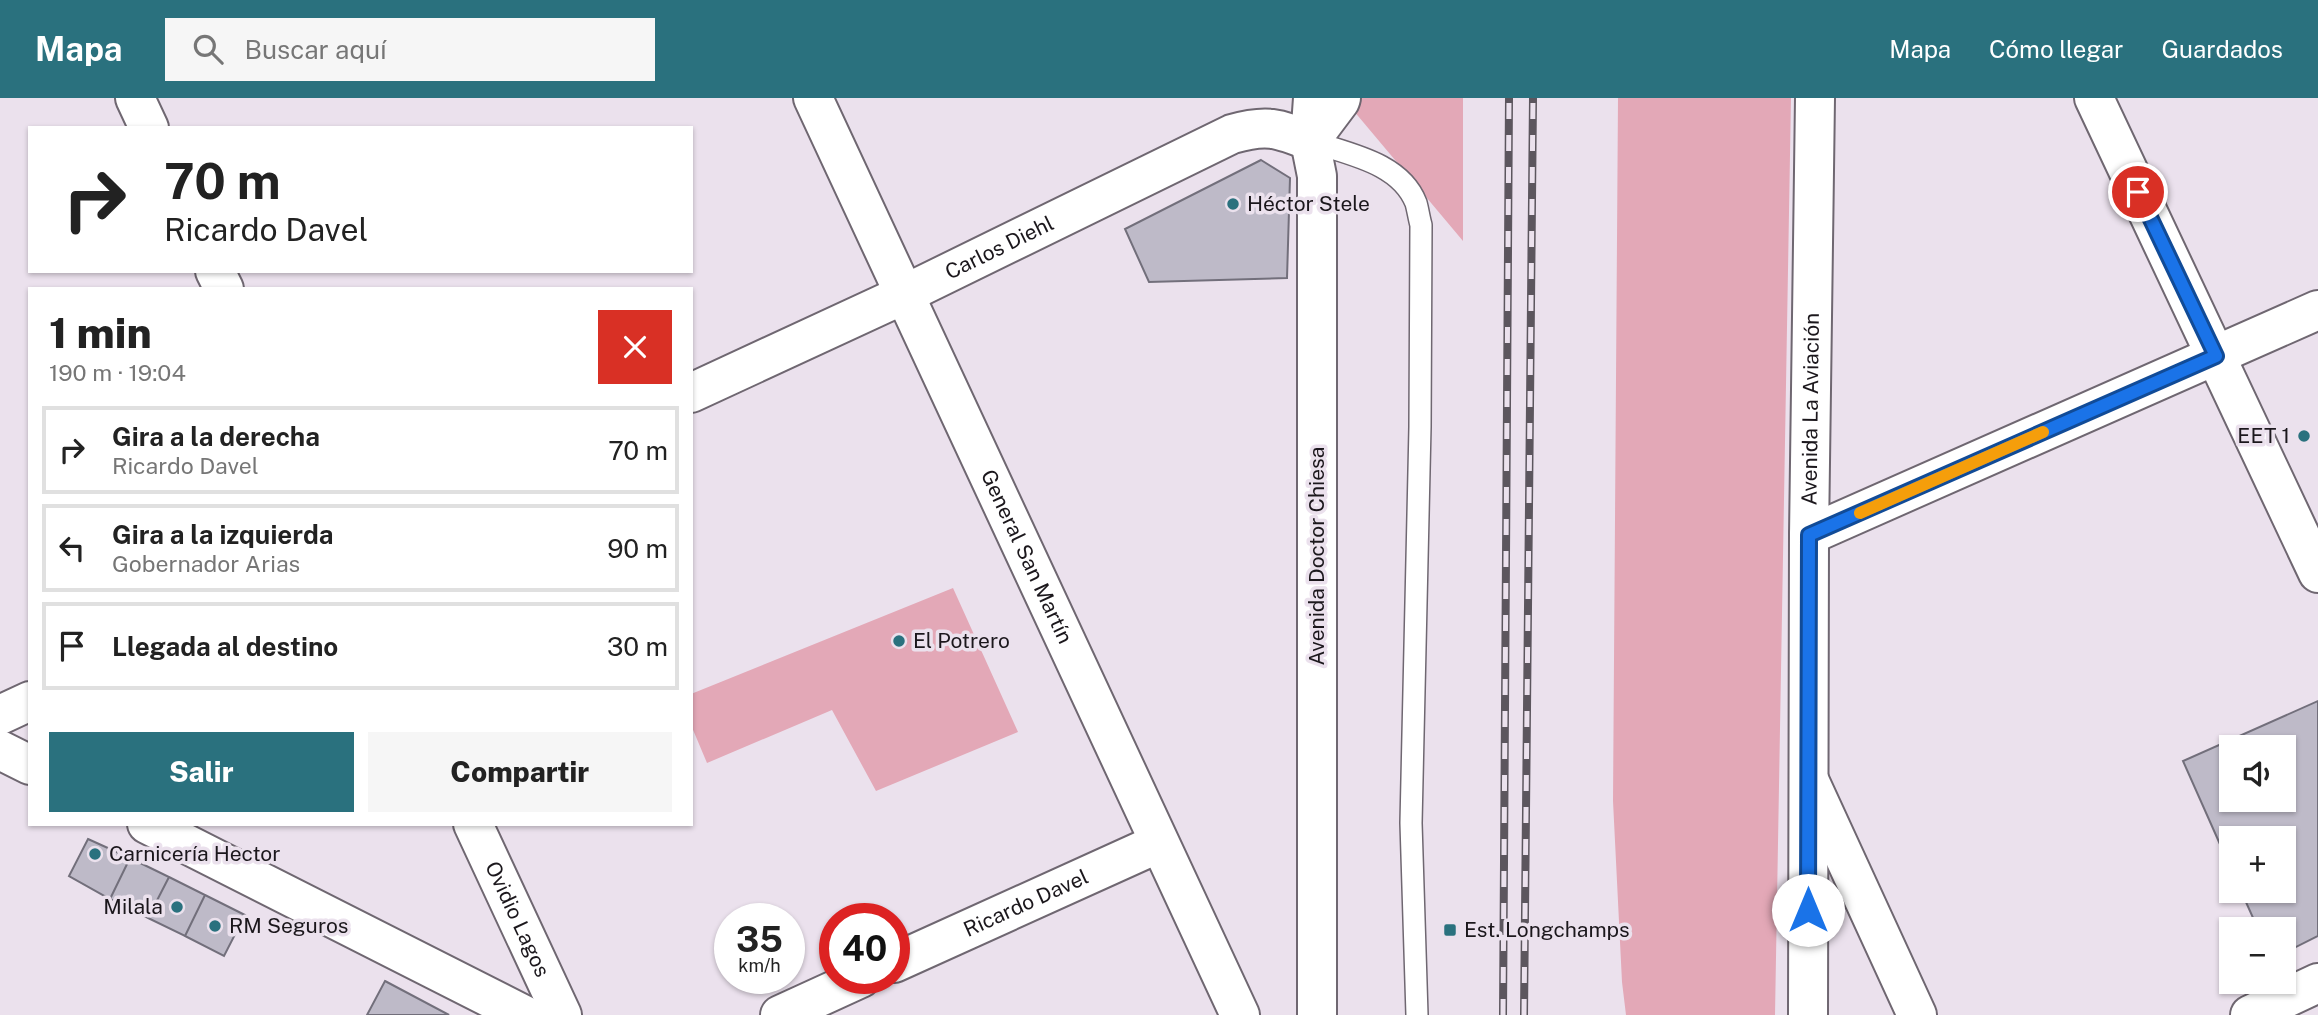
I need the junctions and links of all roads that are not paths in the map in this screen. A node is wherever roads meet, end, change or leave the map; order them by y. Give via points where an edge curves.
1 (135, 98) edge
2 (813, 98) edge
3 (1313, 98) edge
4 (1341, 98) edge
5 (1815, 98) edge
6 (2094, 98) edge
7 (148, 126) edge
8 (1310, 141) junction
9 (905, 294) junction
10 (2318, 310) edge
11 (2216, 356) junction
12 (693, 392) edge
13 (1809, 535) junction
14 (2318, 573) edge
15 (28, 702) edge
16 (0, 715) edge
17 (0, 750) edge
18 (28, 764) edge
19 (1809, 780) junction
20 (151, 826) edge
21 (474, 826) edge
22 (1159, 843) junction
23 (910, 956) edge
24 (2318, 983) edge
25 (826, 994) edge
26 (524, 1015) edge
27 (562, 1015) edge
28 (780, 1015) edge
29 (1240, 1015) edge
30 (1317, 1015) edge
31 (1416, 1015) edge
32 (1808, 1015) edge
33 (1917, 1015) edge
34 (2250, 1015) edge

1 - 7 street
2 - 9 street, General San Martín
3 - 8 street, Avenida Doctor Chiesa
4 - 8 street
5 - 13 street, Avenida La Aviación
6 - 11 street
8 - 9 street, Carlos Diehl via 1283,130 1257,127 1233,134
8 - 30 street, Avenida Doctor Chiesa via 1317,176
8 - 31 lane via 1380,165 1403,182 1416,203 1421,225 1411,823
9 - 12 street, Carlos Diehl
9 - 22 street, General San Martín
10 - 11 street
11 - 13 street
11 - 14 street
13 - 19 street, Avenida La Aviación
15 - 16 street
17 - 18 street
19 - 32 street, Avenida La Aviación
19 - 33 street
20 - 26 street
21 - 27 street, Ovidio Lagos
22 - 23 street, Ricardo Davel
22 - 29 street, General San Martín
24 - 34 street
25 - 28 street

